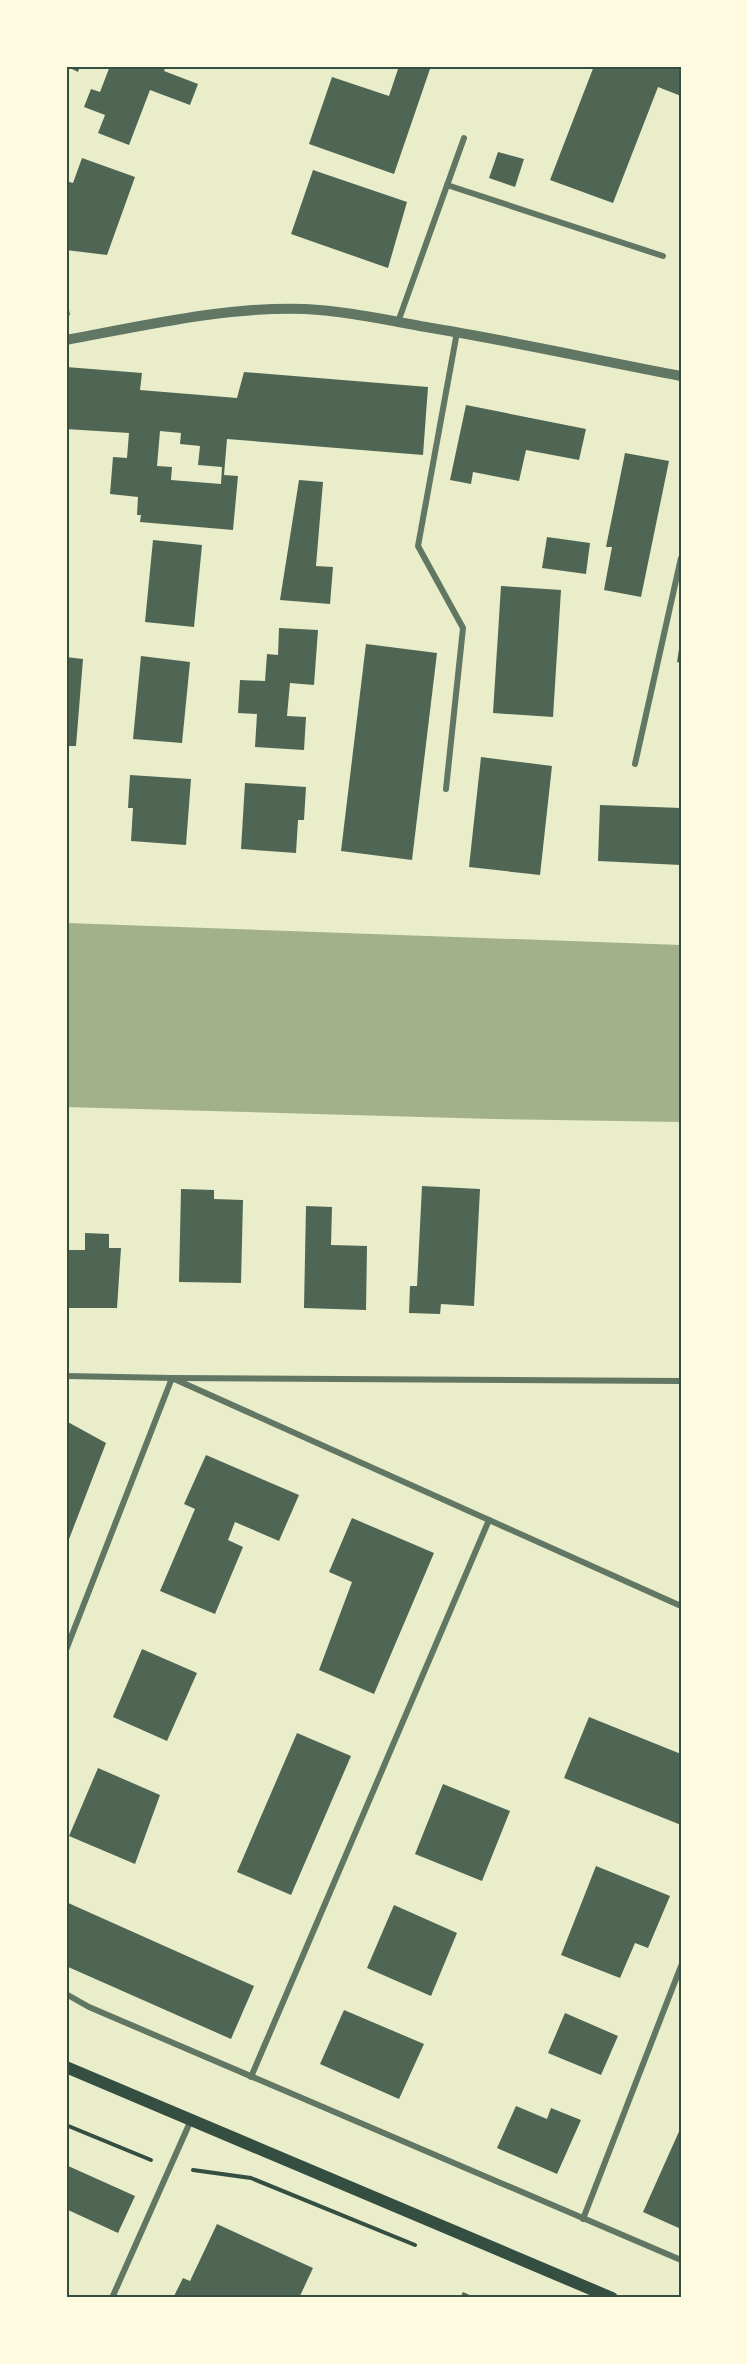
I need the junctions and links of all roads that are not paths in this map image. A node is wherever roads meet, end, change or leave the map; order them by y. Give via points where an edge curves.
1 (464, 138) dead end
2 (447, 185) junction
3 (663, 256) dead end
4 (398, 322) junction
5 (457, 332) junction
6 (66, 340) edge
7 (681, 376) edge
8 (681, 558) edge
9 (635, 764) dead end
10 (446, 789) dead end
11 (66, 1376) edge
12 (172, 1378) junction
13 (681, 1381) edge
14 (489, 1520) junction
15 (681, 1606) edge
16 (66, 1650) edge
17 (681, 1966) edge
18 (66, 1994) edge
19 (66, 2067) edge
20 (251, 2077) junction
21 (191, 2120) junction
22 (583, 2218) junction
23 (681, 2260) edge
24 (112, 2298) edge
25 (612, 2298) edge

1 - 2 street
2 - 3 street
2 - 4 street
4 - 5 street
4 - 6 street via 351,313 266,310
5 - 7 street
5 - 10 street via 418,546 463,628
8 - 9 street
11 - 12 street
12 - 13 street
12 - 14 street
12 - 16 street
14 - 15 street
14 - 20 street
17 - 22 street
18 - 20 street
19 - 21 main road
20 - 22 street
21 - 24 street
21 - 25 main road
22 - 23 street

